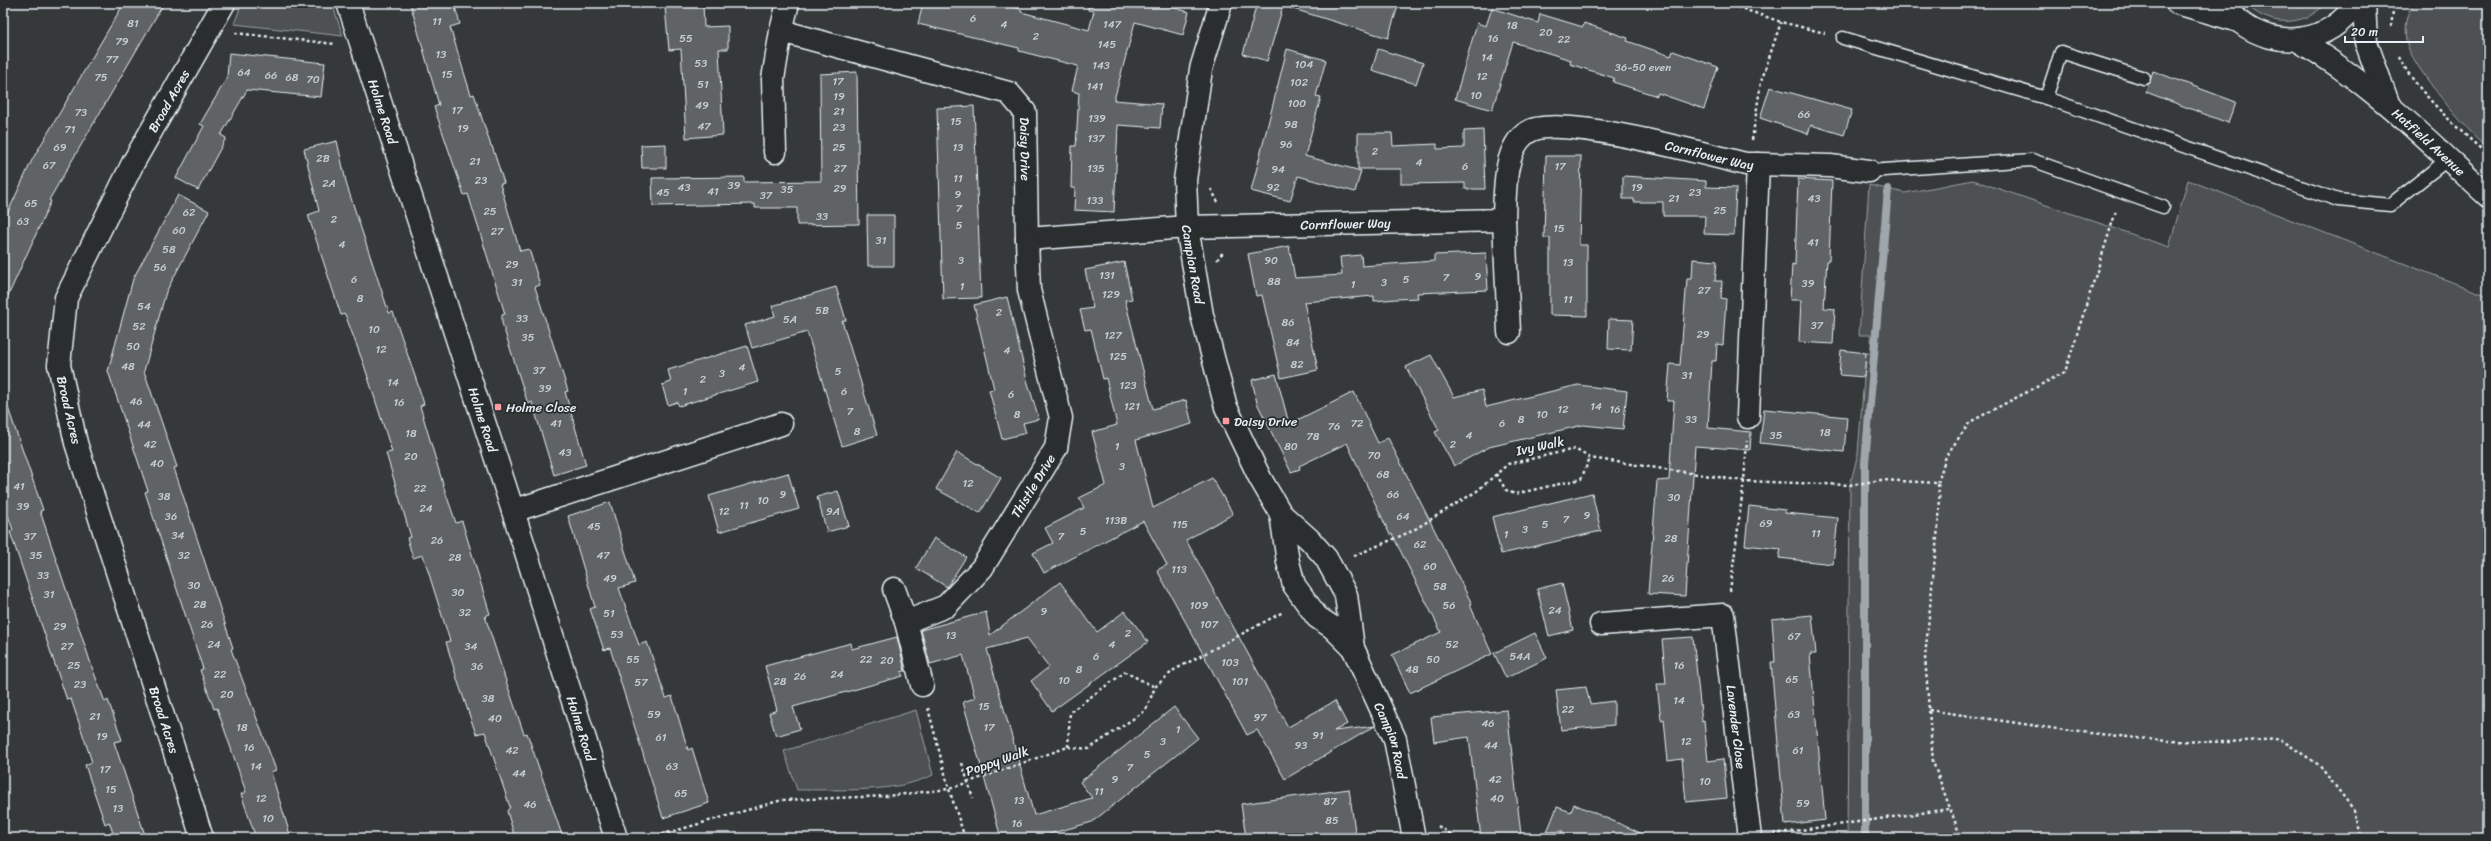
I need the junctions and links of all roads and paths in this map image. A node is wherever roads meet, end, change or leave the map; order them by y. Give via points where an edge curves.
1 (224, 3) edge
2 (348, 3) edge
3 (788, 3) edge
4 (1221, 3) edge
5 (1726, 3) edge
6 (2177, 3) edge
7 (2225, 3) edge
8 (2356, 3) edge
9 (2364, 3) edge
10 (2394, 3) edge
11 (2239, 21) junction
12 (1781, 22) junction
13 (208, 30) junction
14 (781, 31) junction
15 (2391, 35) dead end
16 (1843, 38) joint
17 (2296, 40) junction
18 (363, 47) junction
19 (2398, 52) dead end
20 (2144, 78) dead end
21 (2046, 98) junction
22 (2388, 103) junction
23 (775, 152) dead end
24 (2488, 155) edge
25 (2448, 159) junction
26 (1752, 164) junction
27 (1869, 171) joint
28 (1211, 185) dead end
29 (2123, 192) junction
30 (2488, 196) edge
31 (2163, 207) dead end
32 (1504, 220) junction
33 (1187, 227) junction
34 (1235, 227) junction
35 (1027, 239) junction
36 (1217, 267) dead end
37 (1509, 332) dead end
38 (1748, 417) joint
39 (781, 424) dead end
40 (1590, 458) junction
41 (1496, 474) junction
42 (1744, 481) junction
43 (1938, 483) junction
44 (512, 511) junction
45 (1280, 514) junction
46 (1333, 569) junction
47 (894, 590) dead end
48 (1304, 600) junction
49 (1723, 615) junction
50 (906, 622) junction
51 (1601, 624) dead end
52 (1353, 648) junction
53 (922, 685) joint
54 (1155, 687) junction
55 (1929, 710) junction
56 (1068, 747) junction
57 (962, 763) dead end
58 (968, 782) junction
59 (949, 789) junction
60 (973, 798) dead end
61 (1949, 809) junction
62 (1436, 820) dead end
63 (1750, 837) edge
64 (202, 838) edge
65 (616, 838) edge
66 (650, 838) edge
67 (965, 838) edge
68 (1414, 838) edge
69 (1457, 838) edge
70 (1961, 838) edge
71 (2362, 838) edge

1 - 13 street, Broad Acres
2 - 18 street, Holme Road
3 - 14 street
4 - 33 street, Campion Road via 1201,69 1187,158
5 - 12 path
6 - 11 street
7 - 11 street
8 - 17 street via 2349,14 2334,27 2310,38
9 - 22 street, Hatfield Avenue via 2366,42
10 - 15 path
11 - 17 street via 2255,32 2271,38
12 - 16 path
12 - 26 path via 1761,82
13 - 18 path
13 - 64 street, Broad Acres via 132,164 66,298 59,366 76,443
14 - 23 street via 773,79
14 - 35 street, Daisy Drive via 1009,93 1025,112
16 - 21 lane
17 - 22 street, Hatfield Avenue via 2327,57
18 - 44 street, Holme Road
19 - 24 path via 2414,82
20 - 21 lane via 2061,52
21 - 25 lane via 2338,200 2390,205
22 - 25 street, Hatfield Avenue
25 - 30 street, Hatfield Avenue
26 - 27 street via 1830,166
26 - 32 street, Cornflower Way via 1621,135 1547,127 1528,132 1512,151 1505,183
26 - 38 street, Cornflower Way
27 - 29 lane via 2032,160
28 - 34 path via 1218,203 1233,209
29 - 31 lane
29 - 43 path via 2065,372 1970,422 1946,456
32 - 34 street, Cornflower Way
32 - 37 street, Cornflower Way
33 - 34 street, Cornflower Way
33 - 35 street
33 - 45 street, Campion Road via 1202,315 1226,407
34 - 36 path via 1237,244 1216,260
35 - 50 street, Thistle Drive via 1029,290 1061,418 1056,448 982,568 946,606
38 - 42 path
39 - 44 street
40 - 41 path, Ivy Walk via 1575,449 1508,464
40 - 41 path via 1581,479 1515,494 1506,490
40 - 42 path, Ivy Walk
41 - 46 path, Ivy Walk via 1477,491 1412,532 1350,558
42 - 43 path, Ivy Walk via 1850,485 1881,480
42 - 49 path via 1729,601
43 - 55 path via 1940,507 1925,656
44 - 65 street, Holme Road
45 - 46 street, Campion Road via 1309,539
45 - 48 street, Campion Road via 1294,585
46 - 52 street, Campion Road via 1346,595
47 - 50 street
48 - 52 street, Campion Road via 1317,617 1332,627
48 - 54 path, Poppy Walk via 1174,670
49 - 51 street
49 - 63 street, Lavender Close
50 - 53 street
52 - 68 street, Campion Road via 1395,739
53 - 59 path
54 - 56 path, Poppy Walk via 1146,710 1089,749
54 - 56 path via 1126,672 1070,712
55 - 61 path via 1933,762
55 - 71 path via 2071,731 2167,741 2228,742 2280,739 2319,765 2354,810
56 - 58 path, Poppy Walk
57 - 58 path
58 - 59 path, Poppy Walk
58 - 60 path
59 - 66 path, Poppy Walk via 887,796 782,800
59 - 67 path
61 - 63 path via 1846,826
61 - 70 path
62 - 69 path via 1438,827

